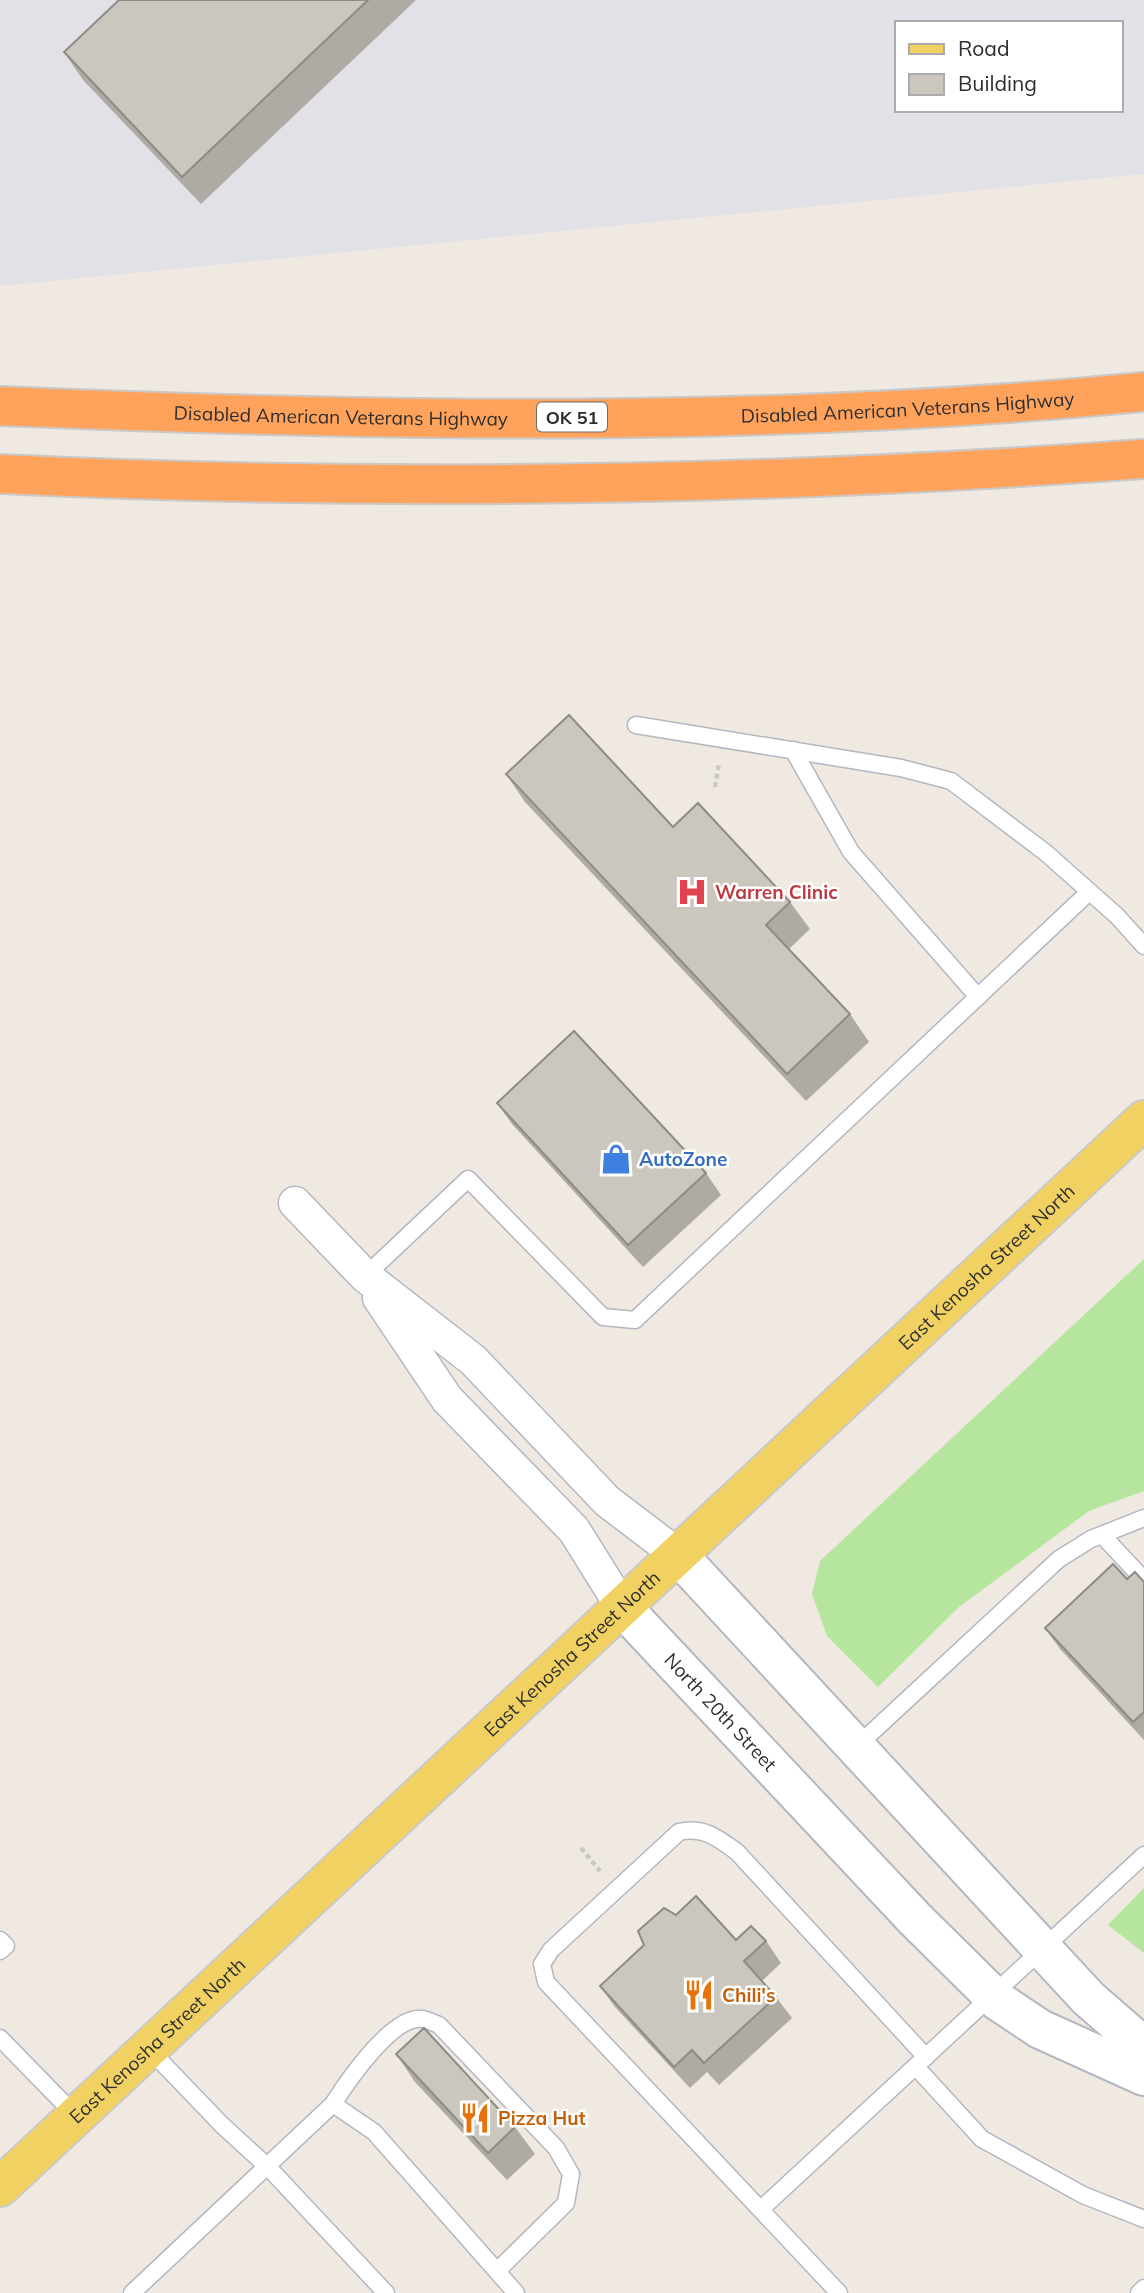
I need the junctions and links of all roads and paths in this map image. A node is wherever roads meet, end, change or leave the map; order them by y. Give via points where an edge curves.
1 (1144, 391) edge
2 (0, 406) edge
3 (1144, 459) edge
4 (0, 474) edge
5 (636, 724) dead end
6 (793, 750) junction
7 (1088, 893) junction
8 (1144, 946) edge
9 (978, 997) junction
10 (1144, 1120) edge
11 (295, 1203) dead end
12 (365, 1276) junction
13 (1141, 1524) edge
14 (1102, 1535) junction
15 (678, 1555) junction
16 (1144, 1580) edge
17 (622, 1607) junction
18 (856, 1747) junction
19 (1144, 1855) edge
20 (0, 1940) edge
21 (1043, 1948) junction
22 (0, 1951) edge
23 (993, 1996) junction
24 (0, 2038) edge
25 (1144, 2047) edge
26 (148, 2048) junction
27 (921, 2062) junction
28 (1144, 2076) edge
29 (333, 2104) junction
30 (76, 2116) junction
31 (268, 2167) junction
32 (0, 2187) edge
33 (761, 2209) junction
34 (1144, 2219) edge
35 (497, 2271) junction
36 (1144, 2288) edge
37 (132, 2293) edge
38 (386, 2293) edge
39 (516, 2293) edge
40 (839, 2293) edge
41 (1139, 2293) edge

1 - 2 highway, Disabled American Veterans Highway / OK 51 via 774,414 349,417
3 - 4 highway via 956,472 523,484 167,482
5 - 6 lane
6 - 7 lane via 915,770 951,781 1046,853
6 - 9 lane via 851,852
7 - 8 lane
7 - 9 lane
9 - 12 lane via 635,1320 603,1317 468,1179
10 - 15 main road, East Kenosha Street North
11 - 12 street, North 20th Street
12 - 15 street, North 20th Street via 473,1360 607,1500
12 - 17 street, North 20th Street via 447,1399 574,1530
13 - 14 lane
14 - 16 lane
14 - 18 lane via 1059,1559
15 - 17 main road, East Kenosha Street North
15 - 18 street, North 20th Street
17 - 23 street, North 20th Street
17 - 26 main road, East Kenosha Street North
18 - 21 street, North 20th Street
19 - 21 lane
20 - 22 lane via 6,1946
21 - 23 lane
21 - 25 street, North 20th Street via 1088,1998
23 - 27 lane
23 - 28 street, North 20th Street via 1040,2029
24 - 30 lane
26 - 30 main road, East Kenosha Street North
26 - 31 lane
27 - 33 lane
27 - 33 lane via 737,1852 693,1829 679,1832 551,1950 542,1965 546,1982
27 - 34 lane via 982,2140 1083,2195
29 - 31 lane
29 - 35 lane via 374,2132
29 - 35 lane via 375,2049 407,2022 422,2018 439,2025 556,2148 570,2174 566,2203
30 - 32 main road, East Kenosha Street North
31 - 37 lane
31 - 38 lane
33 - 40 lane
35 - 39 lane
36 - 41 lane

